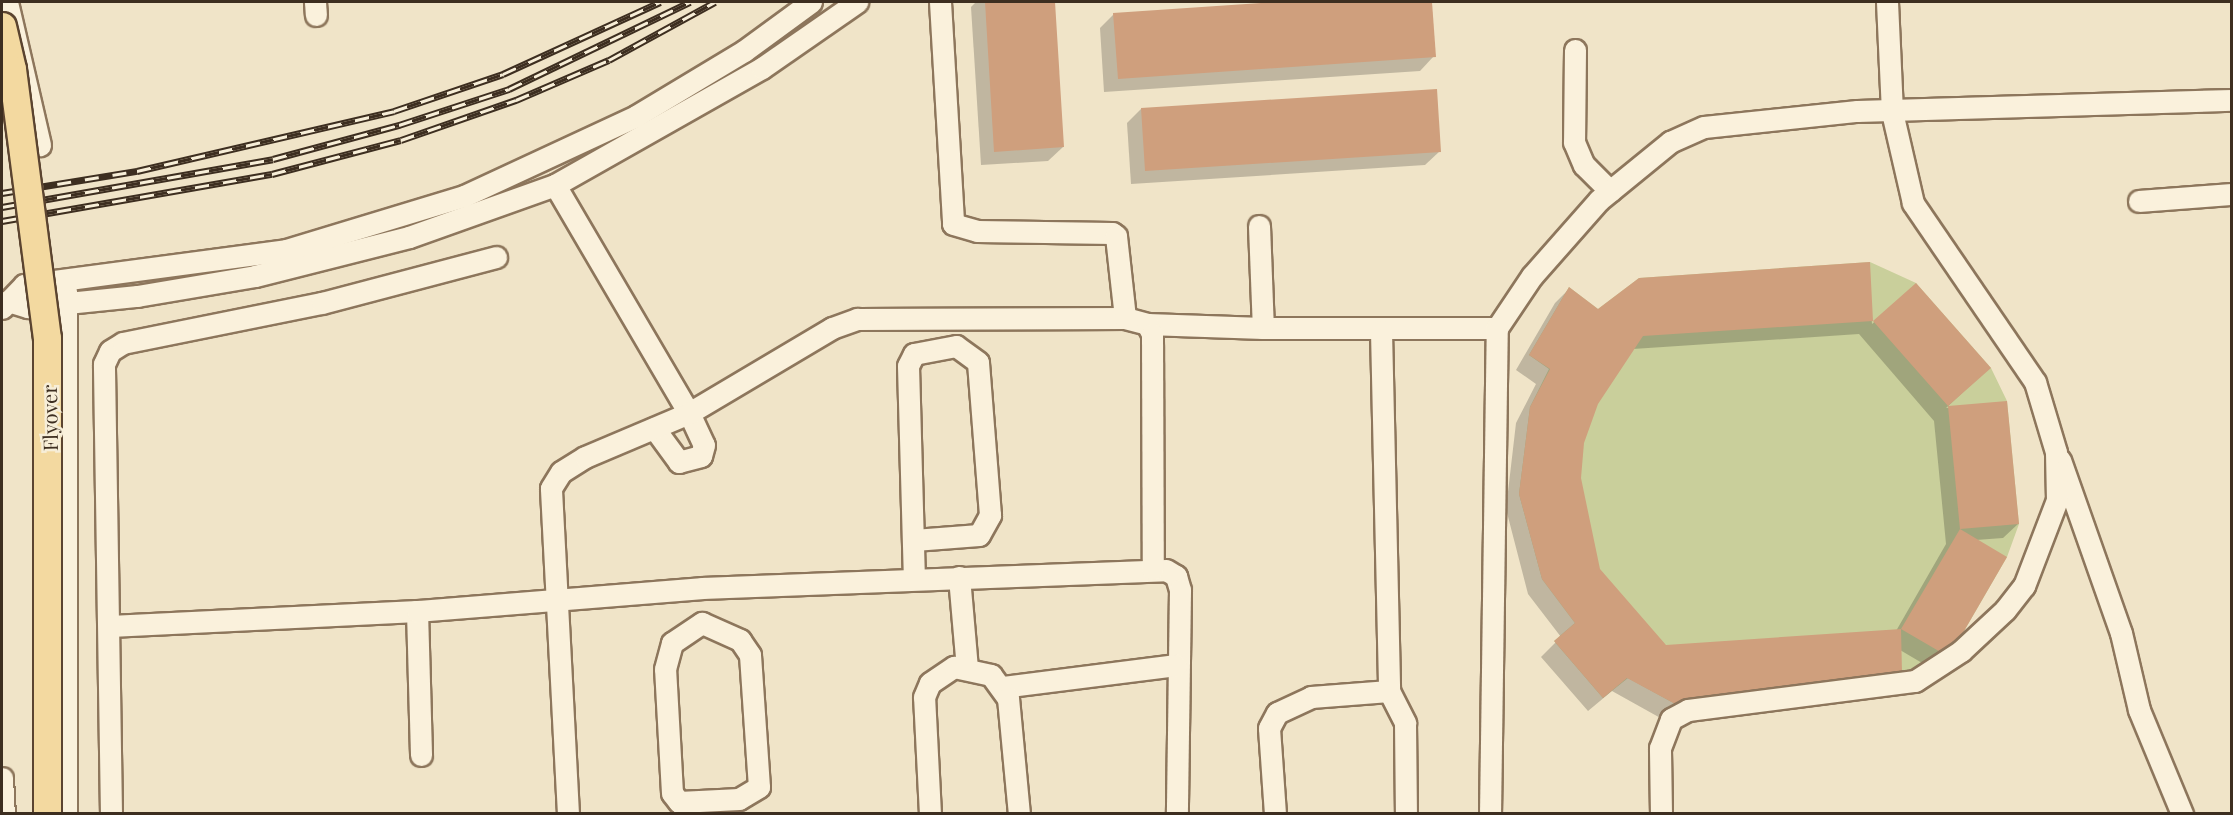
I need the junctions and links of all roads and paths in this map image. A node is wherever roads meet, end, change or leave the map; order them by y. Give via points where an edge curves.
1 (7, 2) edge
2 (811, 2) edge
3 (857, 2) edge
4 (940, 2) edge
5 (1887, 2) edge
6 (2, 26) edge
7 (1575, 50) dead end
8 (2232, 100) edge
9 (1892, 112) junction
10 (40, 145) dead end
11 (555, 185) junction
12 (1610, 191) junction
13 (2232, 194) edge
14 (2139, 201) dead end
15 (1259, 226) dead end
16 (496, 257) dead end
17 (65, 281) junction
18 (67, 303) junction
19 (5, 304) edge
20 (1125, 318) junction
21 (1147, 324) junction
22 (1263, 328) junction
23 (1497, 328) junction
24 (1381, 331) junction
25 (689, 413) junction
26 (654, 428) junction
27 (2056, 452) junction
28 (914, 540) junction
29 (1153, 569) junction
30 (959, 577) junction
31 (914, 579) junction
32 (702, 588) junction
33 (554, 602) junction
34 (417, 611) junction
35 (702, 623) junction
36 (110, 626) junction
37 (1176, 666) junction
38 (967, 668) junction
39 (1002, 687) junction
40 (1389, 691) junction
41 (421, 755) dead end
42 (2, 778) edge
43 (4, 813) edge
44 (47, 813) edge
45 (66, 813) edge
46 (111, 813) edge
47 (568, 813) edge
48 (930, 813) edge
49 (1019, 813) edge
50 (1177, 813) edge
51 (1275, 813) edge
52 (1406, 813) edge
53 (1490, 813) edge
54 (1661, 813) edge
55 (2182, 813) edge

1 - 10 street
2 - 17 street via 744,51 636,116 464,195 286,250
3 - 11 street via 762,68
4 - 20 street via 953,224 977,231 1112,232 1116,236
5 - 9 street
6 - 44 main road, Flyover, bridge via 12,69 47,338
7 - 12 street via 1574,142 1584,165
8 - 9 street
9 - 12 street via 1704,128 1670,142
9 - 27 street via 1913,202 2035,382
11 - 18 street via 409,237 255,276
11 - 25 street
12 - 23 street via 1532,276
13 - 14 street
15 - 22 street
16 - 36 street via 322,303 123,344 110,351 104,364
17 - 18 street
17 - 19 street via 24,285
18 - 19 street via 28,307
18 - 45 street
20 - 21 street
20 - 25 street via 857,319 832,328
21 - 22 street
21 - 29 street via 1152,334
22 - 24 street
23 - 24 street
23 - 53 street
24 - 40 street
25 - 26 street
25 - 26 street via 704,445 701,456 679,462
26 - 33 street via 585,457 561,472 551,488
27 - 54 street via 2057,500 2024,586 1978,637 1943,664 1891,688 1678,714 1664,728 1660,748
27 - 55 street via 2101,570 2139,710
28 - 28 street via 908,366 914,354 956,345 978,362 990,515 979,535
28 - 31 street
29 - 30 street
29 - 37 street via 1176,576
30 - 31 street
30 - 38 street
31 - 32 street
32 - 33 street
32 - 35 street
33 - 34 street
33 - 47 street
34 - 36 street
34 - 41 street
35 - 35 street via 740,640 750,655 759,787 739,799 679,802 672,793 664,669 672,643
36 - 46 street
37 - 39 street
37 - 50 street
38 - 39 street via 991,675
38 - 48 street via 939,674 924,697
39 - 49 street via 1008,698
40 - 51 street via 1311,697 1277,713 1269,728
40 - 52 street via 1405,723
42 - 43 street

